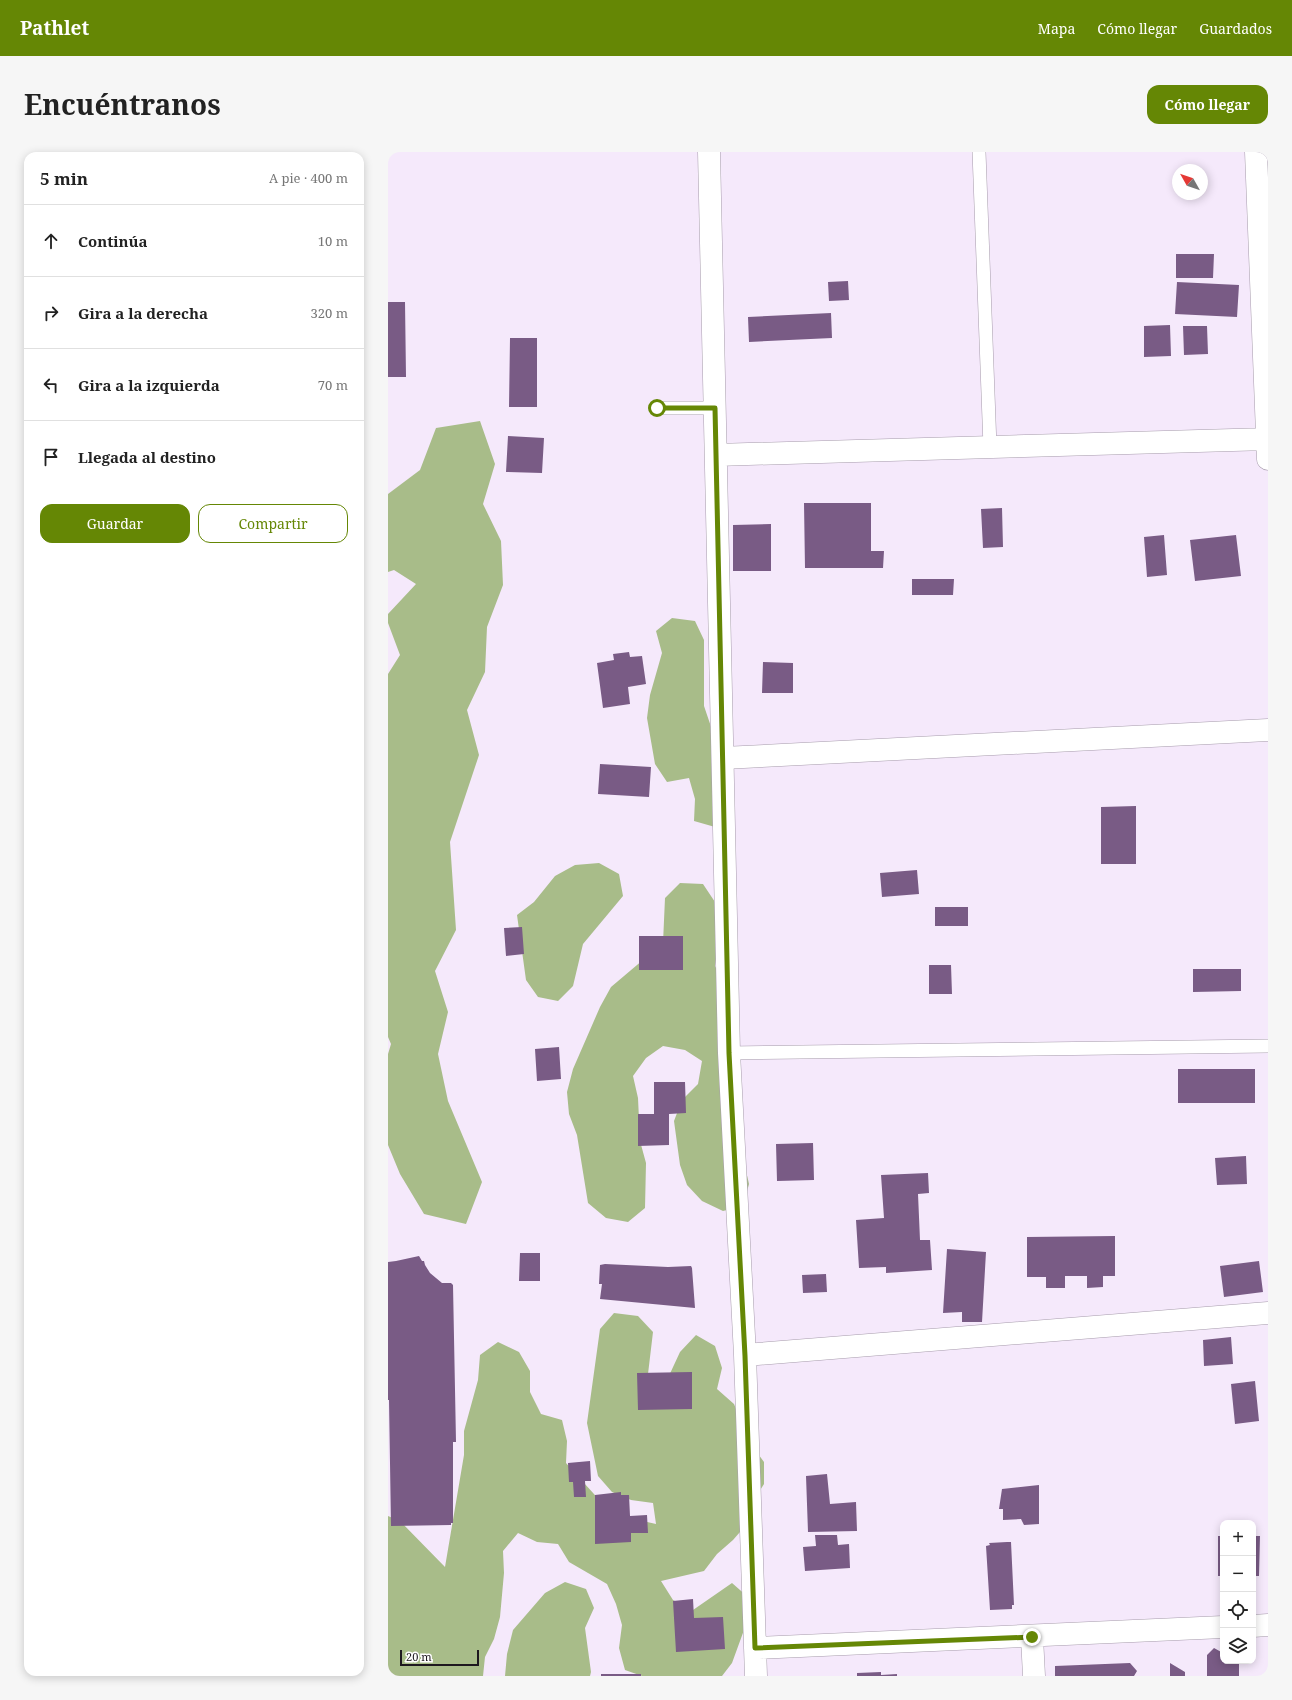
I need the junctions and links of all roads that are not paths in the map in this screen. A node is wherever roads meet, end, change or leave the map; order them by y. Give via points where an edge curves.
1 (709, 152) edge
2 (979, 152) edge
3 (1256, 152) edge
4 (657, 408) dead end
5 (715, 408) junction
6 (1268, 440) edge
7 (990, 447) junction
8 (716, 455) junction
9 (1268, 459) edge
10 (1268, 730) edge
11 (723, 758) junction
12 (1268, 1046) edge
13 (729, 1053) junction
14 (1268, 1312) edge
15 (745, 1356) junction
16 (1268, 1625) edge
17 (1256, 1626) edge
18 (1220, 1627) edge
19 (1032, 1637) junction
20 (755, 1648) junction
21 (756, 1676) edge
22 (1034, 1676) edge

1 - 5 street
2 - 7 lane
3 - 6 street
4 - 5 lane
5 - 8 street
6 - 7 street
6 - 9 street
7 - 8 street
8 - 11 street
10 - 11 street
11 - 13 street
12 - 13 lane
13 - 15 street
14 - 15 street
15 - 20 street
16 - 17 street
18 - 19 street
19 - 20 street
19 - 22 street
20 - 21 street

